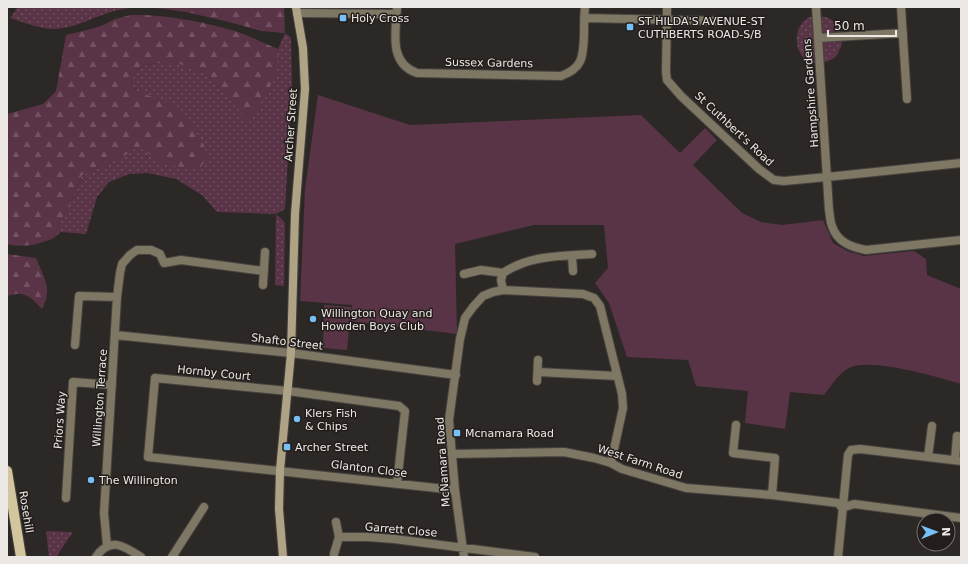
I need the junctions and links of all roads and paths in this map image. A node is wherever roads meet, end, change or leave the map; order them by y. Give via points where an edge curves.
1 (585, 7) edge
2 (667, 7) edge
3 (816, 7) edge
4 (901, 7) edge
5 (296, 10) edge
6 (396, 10) edge
7 (584, 18) junction
8 (667, 20) junction
9 (724, 21) dead end
10 (903, 33) junction
11 (818, 38) junction
12 (907, 99) dead end
13 (961, 163) edge
14 (827, 177) junction
15 (961, 240) edge
16 (265, 252) dead end
17 (592, 254) dead end
18 (572, 256) junction
19 (264, 271) junction
20 (573, 271) dead end
21 (503, 273) junction
22 (464, 274) dead end
23 (263, 285) dead end
24 (503, 290) junction
25 (117, 297) junction
26 (115, 335) junction
27 (75, 345) dead end
28 (291, 353) junction
29 (538, 360) dead end
30 (538, 372) junction
31 (456, 376) junction
32 (617, 376) junction
33 (537, 381) dead end
34 (112, 385) junction
35 (288, 391) junction
36 (736, 425) dead end
37 (932, 426) dead end
38 (957, 436) dead end
39 (452, 454) junction
40 (928, 457) junction
41 (958, 461) edge
42 (611, 463) junction
43 (280, 470) junction
44 (7, 471) edge
45 (397, 484) junction
46 (455, 490) junction
47 (772, 495) junction
48 (66, 498) dead end
49 (204, 507) dead end
50 (842, 508) junction
51 (961, 518) edge
52 (336, 522) dead end
53 (338, 537) junction
54 (107, 546) junction
55 (462, 547) junction
56 (334, 554) dead end
57 (21, 557) edge
58 (96, 557) edge
59 (141, 557) edge
60 (172, 557) edge
61 (283, 557) edge
62 (464, 557) edge
63 (536, 557) edge
64 (838, 557) edge

1 - 7 street, Sussex Gardens
2 - 8 street, St Cuthbert's Road
3 - 11 street, Hampshire Gardens
4 - 10 street
5 - 6 street
5 - 28 main road, Archer Street via 303,48 305,89 295,214
6 - 7 street, Sussex Gardens via 397,56 404,67 417,73 561,76 571,72 582,58
7 - 8 street
8 - 9 street
8 - 14 street, St Cuthbert's Road via 667,80 681,96 774,180
10 - 11 street
10 - 12 street
11 - 14 street, Hampshire Gardens
13 - 14 street, St Cuthbert's Road
14 - 15 street, Hampshire Gardens via 832,226 840,239 853,248 866,250
16 - 19 street
17 - 18 street
18 - 20 street
18 - 21 street via 538,258 514,265
19 - 23 street
19 - 25 street, Willington Terrace via 181,260 164,263 160,254 151,250 137,250 122,264
21 - 22 street via 481,270
21 - 24 street
24 - 31 street, McNamara Road via 484,296 465,318
24 - 32 street via 584,294 594,298 600,306
25 - 26 street, Willington Terrace
25 - 27 street via 79,296
26 - 28 street, Shafto Street
26 - 34 street, Willington Terrace
28 - 31 street, Shafto Street
28 - 35 main road, Archer Street
29 - 30 street
30 - 32 street
30 - 33 street
31 - 39 street, McNamara Road via 449,420
32 - 42 street via 623,408
34 - 48 street, Priors Way via 73,382
34 - 54 street, Willington Terrace via 104,513
35 - 43 main road, Archer Street
35 - 43 street, Hornby Court via 155,378 148,457
35 - 45 street, Hornby Court via 399,406 405,411
36 - 47 street via 733,453 775,458
37 - 40 street
38 - 41 street
39 - 42 street, West Farm Road via 564,452
39 - 46 street, McNamara Road
40 - 41 street
40 - 50 street via 851,450 848,455
42 - 47 street, West Farm Road via 622,469 686,488
43 - 45 street, Glanton Close
43 - 61 main road, Archer Street via 279,509
44 - 57 main road, Rosehill
45 - 46 street, Glanton Close
46 - 55 street, McNamara Road
47 - 50 street, West Farm Road via 838,503
49 - 60 street
50 - 51 street via 854,504
50 - 64 street
52 - 53 street
53 - 55 street, Garrett Close via 394,539
53 - 56 street
54 - 58 street
54 - 59 street via 125,546
55 - 62 street, McNamara Road
55 - 63 street, Garrett Close

